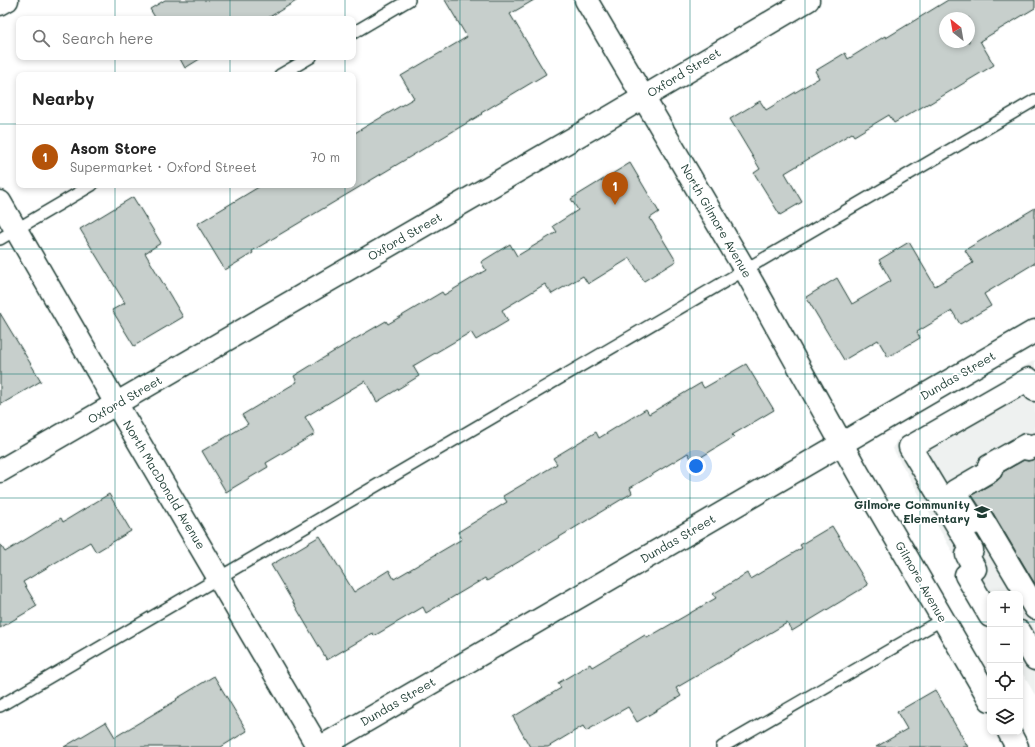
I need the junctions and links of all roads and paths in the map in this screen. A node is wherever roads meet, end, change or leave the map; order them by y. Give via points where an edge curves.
1 (7, 0) edge
2 (409, 0) edge
3 (586, 0) edge
4 (808, 0) edge
5 (0, 4) edge
6 (356, 30) edge
7 (306, 60) edge
8 (285, 72) edge
9 (643, 98) junction
10 (1035, 100) edge
11 (87, 188) edge
12 (0, 202) edge
13 (8, 234) edge
14 (745, 270) junction
15 (1035, 331) edge
16 (1035, 390) edge
17 (117, 405) junction
18 (842, 443) junction
19 (1035, 445) edge
20 (0, 471) edge
21 (218, 577) junction
22 (1035, 608) edge
23 (987, 611) edge
24 (943, 619) junction
25 (1023, 637) edge
26 (1035, 659) edge
27 (989, 699) edge
28 (0, 706) edge
29 (1011, 735) edge
30 (319, 747) edge
31 (722, 747) edge
32 (1017, 747) edge

1 - 5 street
2 - 6 lane
3 - 9 street, North Gilmore Avenue
4 - 9 street, Oxford Street
7 - 8 lane
9 - 14 street, North Gilmore Avenue
9 - 17 street, Oxford Street
10 - 14 lane
11 - 13 lane
12 - 13 street, North MacDonald Avenue
13 - 17 street, North MacDonald Avenue
14 - 18 street, North Gilmore Avenue
14 - 21 lane
15 - 18 street, Dundas Street
16 - 23 street via 1029,380 910,447 972,550 967,555 976,569 966,574
17 - 20 street, Oxford Street
17 - 21 street, North MacDonald Avenue
18 - 24 street, Gilmore Avenue
18 - 30 street, Dundas Street
19 - 22 street via 1028,449 1026,445 989,466 991,470 955,491 975,523 982,519
21 - 28 lane
21 - 30 street, North MacDonald Avenue
24 - 27 street, Gilmore Avenue
24 - 31 lane
25 - 26 street
29 - 32 street

